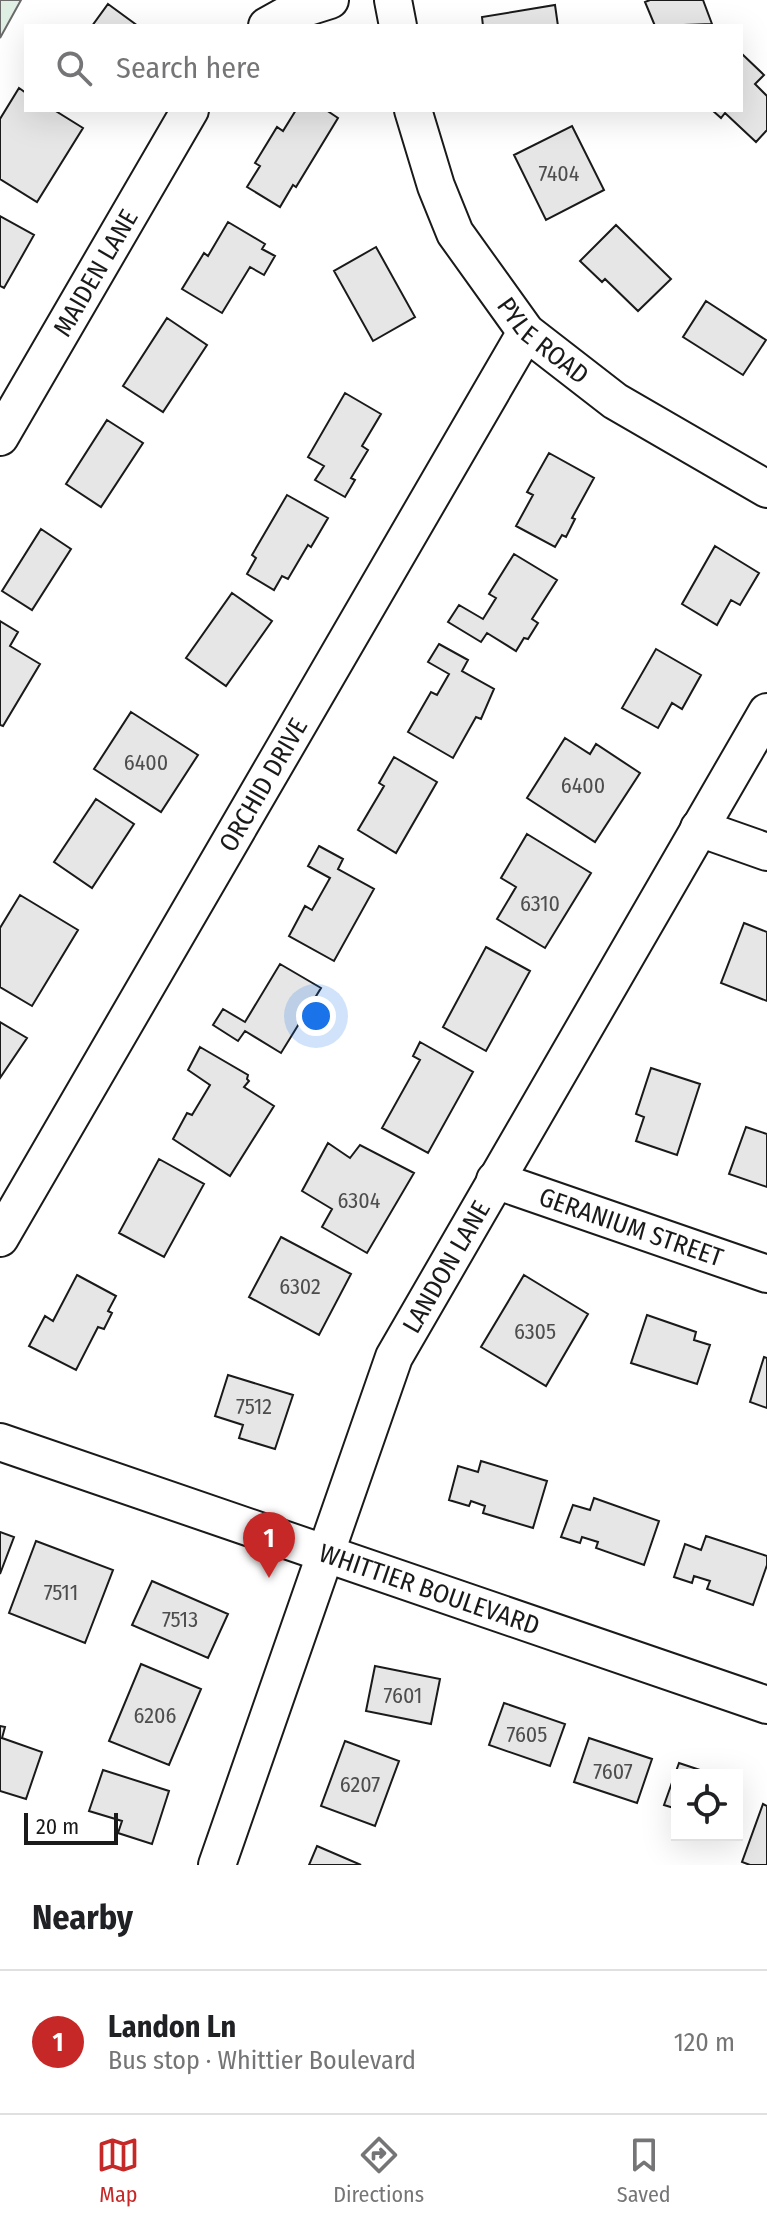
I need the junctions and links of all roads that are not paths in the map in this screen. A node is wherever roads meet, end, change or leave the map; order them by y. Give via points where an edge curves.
1 (330, 0) edge
2 (393, 0) edge
3 (271, 24) edge
4 (398, 24) edge
5 (189, 112) edge
6 (414, 112) edge
7 (526, 332) junction
8 (0, 437) edge
9 (767, 489) edge
10 (767, 712) edge
11 (699, 828) junction
12 (767, 852) edge
13 (495, 1180) junction
14 (0, 1238) edge
15 (767, 1274) edge
16 (0, 1442) edge
17 (326, 1554) junction
18 (767, 1705) edge
19 (217, 1865) edge

1 - 3 street
2 - 4 street
5 - 8 street, MAIDEN LANE
6 - 7 street, PYLE ROAD via 455,233
7 - 9 street, PYLE ROAD via 615,401
7 - 14 street, ORCHID DRIVE
10 - 11 street, LANDON LANE
11 - 12 street
11 - 13 street, LANDON LANE
13 - 15 street, GERANIUM STREET
13 - 17 street, LANDON LANE via 394,1357
16 - 17 street, WHITTIER BOULEVARD
17 - 18 street, WHITTIER BOULEVARD
17 - 19 street, LANDON LANE

